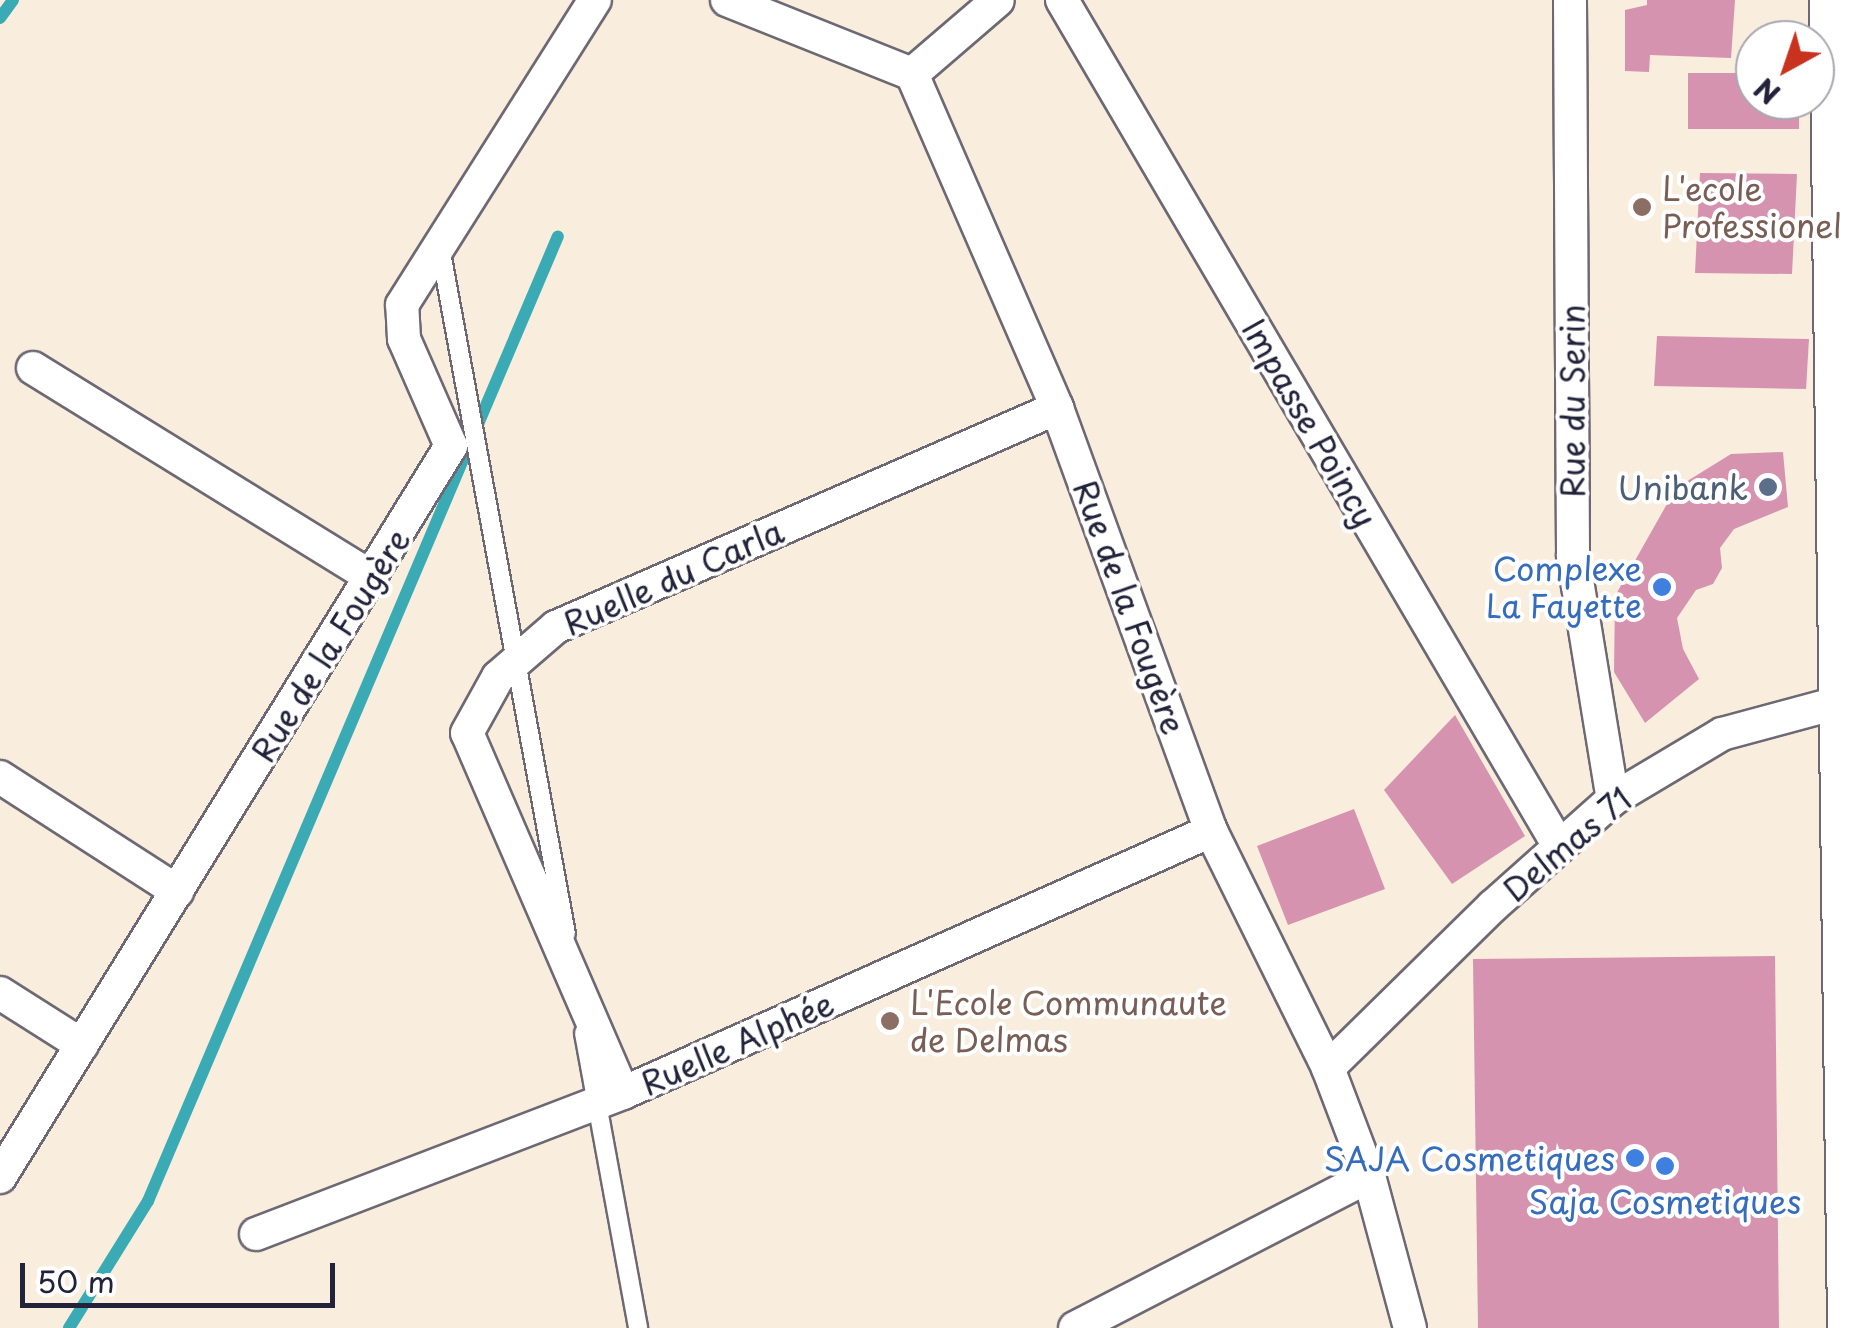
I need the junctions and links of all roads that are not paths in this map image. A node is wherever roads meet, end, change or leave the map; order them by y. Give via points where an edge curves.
1 (595, 0) edge
2 (727, 0) edge
3 (998, 0) edge
4 (1062, 0) edge
5 (1570, 0) edge
6 (1836, 0) edge
7 (912, 74) junction
8 (440, 245) junction
9 (33, 368) dead end
10 (1057, 408) junction
11 (372, 577) junction
12 (1851, 700) edge
13 (0, 777) edge
14 (1612, 799) junction
15 (1211, 832) junction
16 (1559, 846) junction
17 (177, 891) junction
18 (0, 993) edge
19 (82, 1045) junction
20 (1328, 1068) junction
21 (623, 1093) junction
22 (1369, 1176) junction
23 (0, 1177) edge
24 (256, 1234) dead end
25 (638, 1328) edge
26 (1075, 1328) edge
27 (1410, 1328) edge
28 (1854, 1328) edge

1 - 8 street, Rue de la Fougère
2 - 7 street
3 - 7 street
4 - 16 street, Impasse Poincy
5 - 14 street, Rue du Serin via 1573,556
6 - 12 main road
7 - 10 street, Rue de la Fougère
8 - 11 street, Rue de la Fougère via 400,318 450,446
8 - 25 lane
9 - 11 street
10 - 15 street, Rue de la Fougère
10 - 21 street, Ruelle du Carla via 556,627 498,677 467,734
11 - 17 street, Rue de la Fougère
12 - 14 street, Delmas 71 via 1722,734
12 - 28 main road
13 - 17 street
14 - 16 street, Delmas 71
15 - 20 street, Rue de la Fougère
15 - 21 street, Ruelle Alphée
16 - 20 street, Delmas 71
17 - 19 street, Rue de la Fougère
18 - 19 street
19 - 23 street, Rue de la Fougère
20 - 22 street, Rue de la Fougère
21 - 24 street, Ruelle Alphée
22 - 26 street
22 - 27 street, Rue de la Fougère

